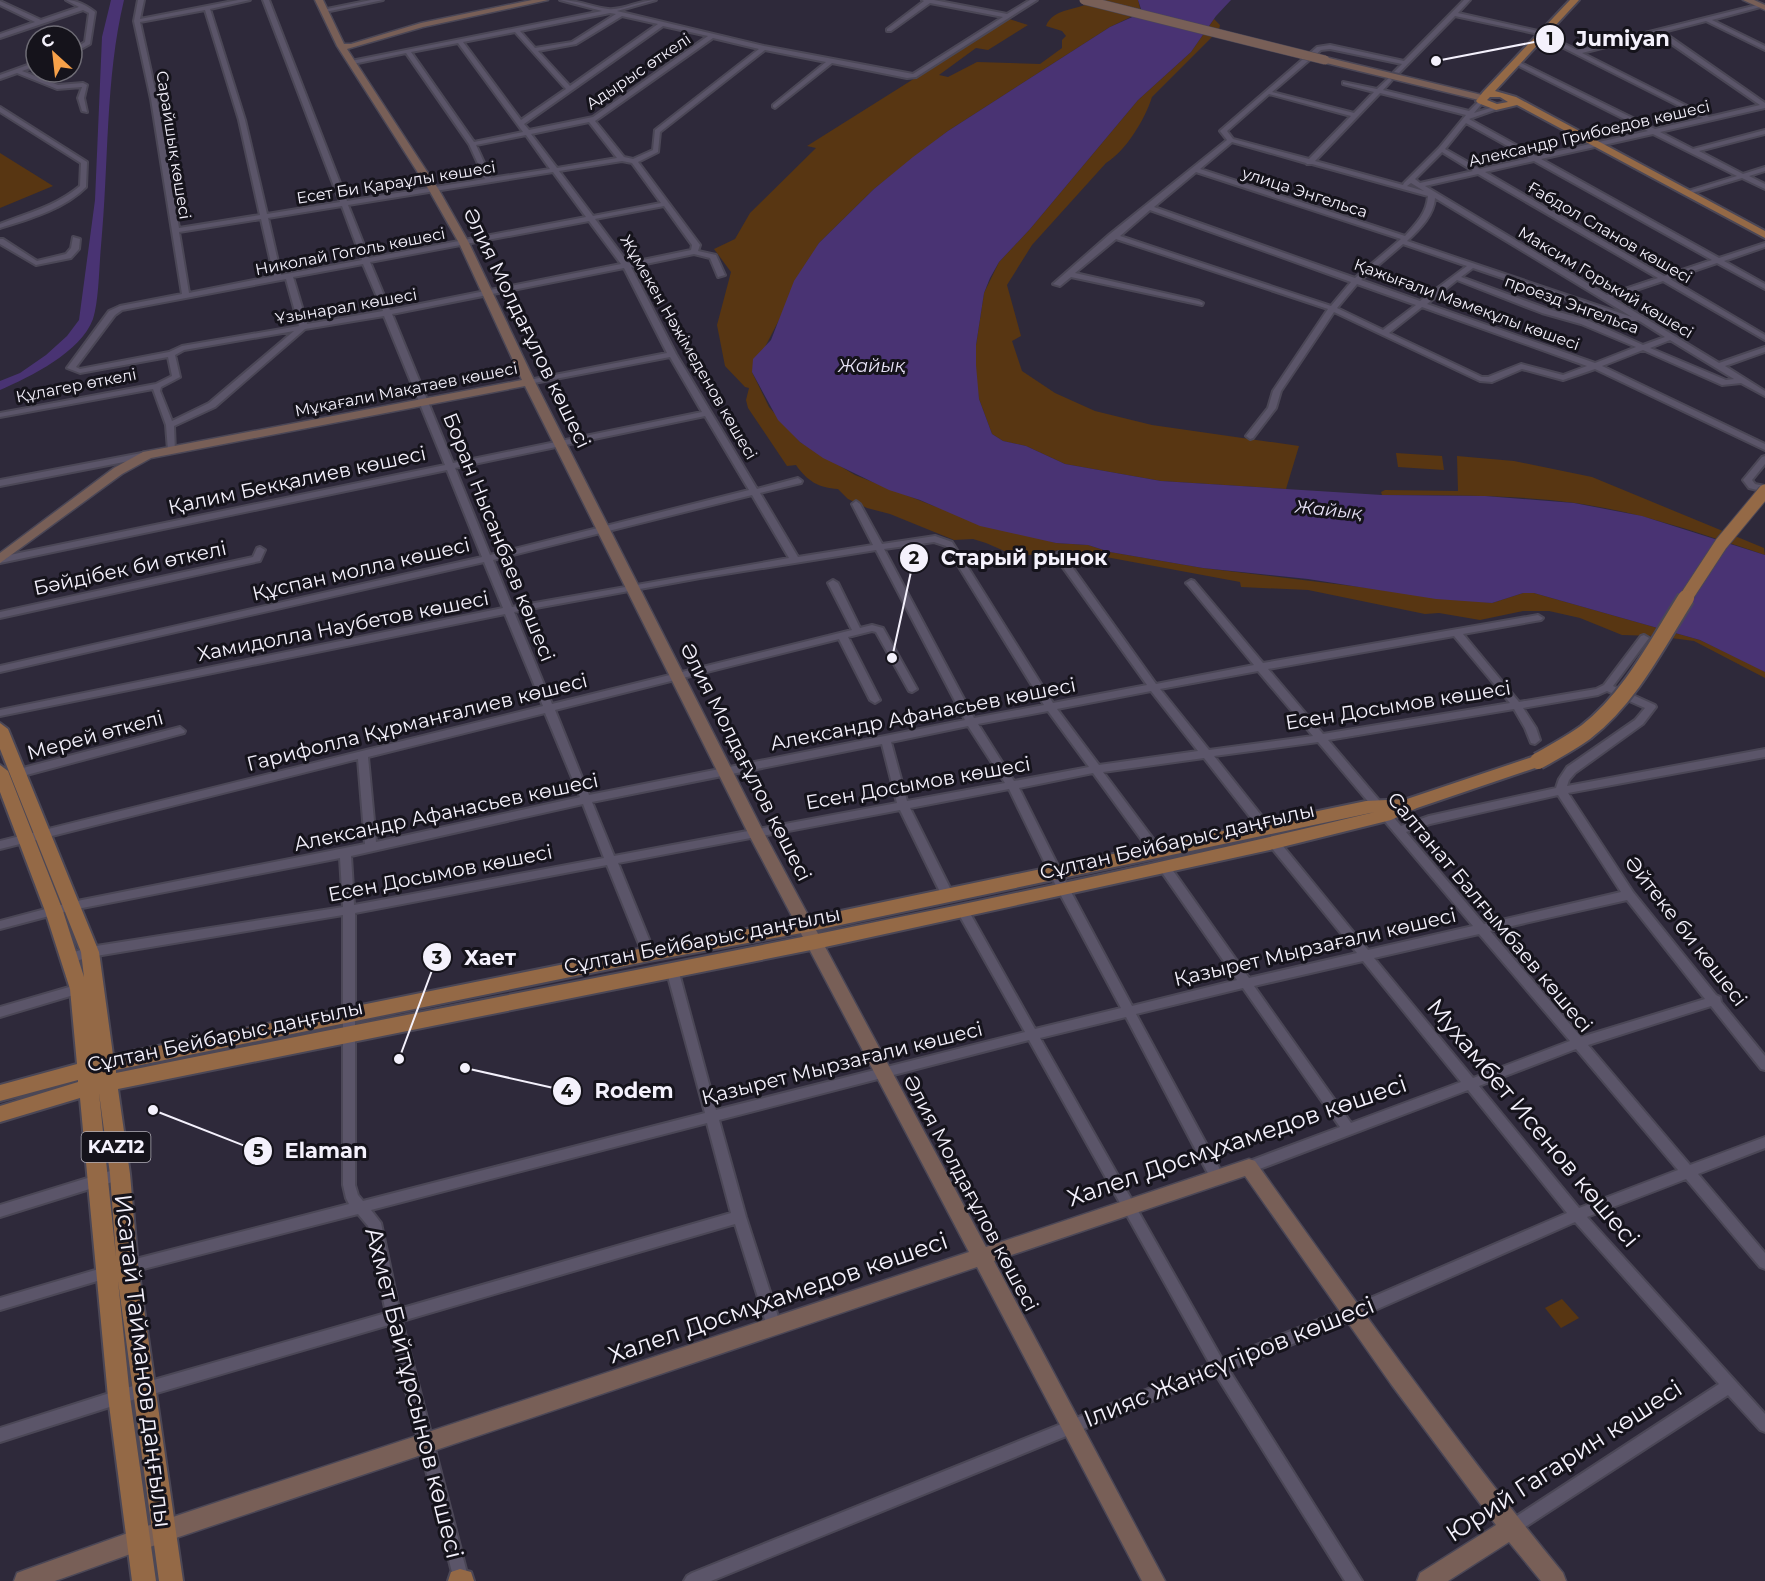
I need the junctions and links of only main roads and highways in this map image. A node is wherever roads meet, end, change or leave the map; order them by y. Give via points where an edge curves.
1 (319, 0) edge
2 (544, 0) edge
3 (1084, 0) edge
4 (1575, 0) edge
5 (1747, 0) edge
6 (1764, 6) edge
7 (336, 33) junction
8 (368, 40) junction
9 (349, 52) junction
10 (1499, 81) junction
11 (1483, 98) junction
12 (1506, 102) junction
13 (1765, 235) edge
14 (530, 382) junction
15 (1765, 490) edge
16 (0, 560) edge
17 (0, 729) edge
18 (9, 772) edge
19 (1270, 835) junction
20 (63, 908) junction
21 (807, 925) junction
22 (816, 942) junction
23 (87, 987) junction
24 (505, 992) junction
25 (97, 1076) junction
26 (0, 1093) edge
27 (0, 1114) edge
28 (980, 1256) junction
29 (1511, 1528) junction
30 (164, 1531) junction
31 (137, 1540) junction
32 (25, 1581) edge
33 (144, 1581) edge
34 (171, 1581) edge
35 (1154, 1581) edge
36 (1428, 1581) edge
37 (1555, 1581) edge

1 - 7 main road, Әлия Молдағұлов көшесі
2 - 8 main road via 449,18
3 - 11 main road, bridge
4 - 10 main road
5 - 6 main road
7 - 8 main road via 352,40
7 - 9 main road, Әлия Молдағұлов көшесі
8 - 9 main road
9 - 14 main road, Әлия Молдағұлов көшесі via 464,243
10 - 11 main road
10 - 12 main road
11 - 12 main road
12 - 13 main road via 1534,112
14 - 16 main road, Мұқағали Мақатаев көшесі via 147,455 118,471
14 - 21 main road, Әлия Молдағұлов көшесі via 756,833
15 - 19 main road, Сұлтан Бейбарыс даңғылы, bridge via 1727,536 1646,664 1591,728 1538,761 1411,804
17 - 18 main road, Исатай Тайманов даңғылы / KAZ12
18 - 20 main road, Исатай Тайманов даңғылы / KAZ12
19 - 21 main road, Сұлтан Бейбарыс даңғылы via 1156,851
19 - 22 main road, Сұлтан Бейбарыс даңғылы via 1165,868
20 - 23 main road, Исатай Тайманов даңғылы / KAZ12 via 69,958
20 - 23 main road, Исатай Тайманов даңғылы / KAZ12 via 90,952
21 - 22 main road, Әлия Молдағұлов көшесі
21 - 24 main road, Сұлтан Бейбарыс даңғылы via 649,954
22 - 24 main road, Сұлтан Бейбарыс даңғылы via 672,969
22 - 28 main road, Әлия Молдағұлов көшесі
23 - 25 main road, Исатай Тайманов даңғылы / KAZ12
24 - 25 main road, Сұлтан Бейбарыс даңғылы
25 - 26 main road, Сұлтан Бейбарыс даңғылы
25 - 27 main road, Сұлтан Бейбарыс даңғылы
25 - 30 main road, Исатай Тайманов даңғылы / KAZ12 via 120,1174 127,1267
25 - 31 main road, Исатай Тайманов даңғылы / KAZ12 via 97,1181
28 - 29 main road, Халел Досмұхамедов көшесі via 1249,1167
28 - 30 main road, Халел Досмұхамедов көшесі
28 - 35 main road, Әлия Молдағұлов көшесі
29 - 36 main road, Юрий Гагарин көшесі
29 - 37 main road
30 - 31 main road, Халел Досмұхамедов көшесі
30 - 34 main road, Исатай Тайманов даңғылы / KAZ12
31 - 32 main road, Халел Досмұхамедов көшесі
31 - 33 main road, Исатай Тайманов даңғылы / KAZ12

